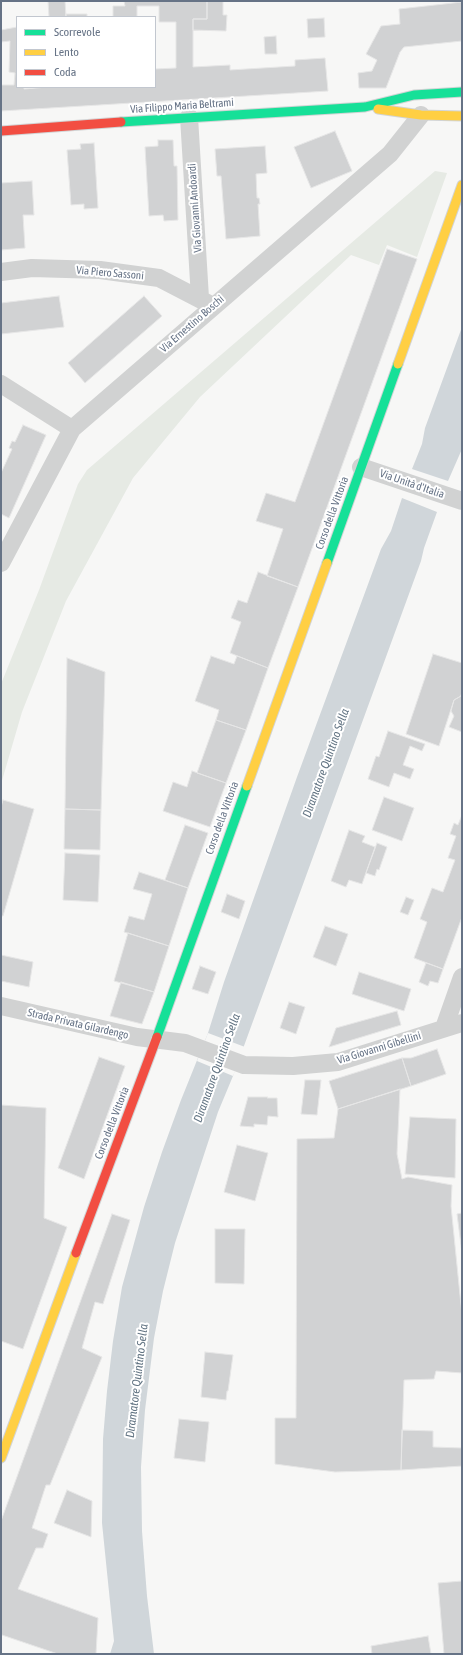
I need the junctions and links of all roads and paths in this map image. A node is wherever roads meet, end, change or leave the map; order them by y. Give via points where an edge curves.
1 (462, 92) edge
2 (365, 107) junction
3 (421, 115) junction
4 (462, 116) edge
5 (189, 117) junction
6 (1, 131) edge
7 (462, 185) edge
8 (1, 272) edge
9 (207, 302) junction
10 (1, 384) edge
11 (72, 429) junction
12 (361, 467) junction
13 (455, 499) edge
14 (4, 553) edge
15 (462, 977) edge
16 (1, 1006) edge
17 (462, 1023) edge
18 (444, 1028) junction
19 (156, 1039) junction
20 (1, 1458) edge

1 - 2 main road, Via Filippo Maria Beltrami via 414,95
2 - 3 main road, Via Filippo Maria Beltrami
2 - 5 main road, Via Filippo Maria Beltrami
3 - 4 main road, Via Filippo Maria Beltrami
3 - 9 street, Via Ernestino Boschi via 390,154
5 - 6 main road, Via Filippo Maria Beltrami
5 - 9 street, Via Giovanni Andoardi
7 - 12 main road, Corso della Vittoria
8 - 9 street, Via Piero Sassoni via 32,268 77,269 159,278
9 - 11 street, Via Ernestino Boschi
10 - 11 street
11 - 14 street, Via Ernestino Boschi
12 - 13 street, Via Unità d'Italia
12 - 19 main road, Corso della Vittoria
15 - 18 street
16 - 19 street, Strada Privata Gilardengo via 137,1037
17 - 18 street, Via Giovanni Gibellini
18 - 19 street, Via Giovanni Gibellini via 338,1062 293,1066 244,1065 185,1043
19 - 20 main road, Corso della Vittoria

